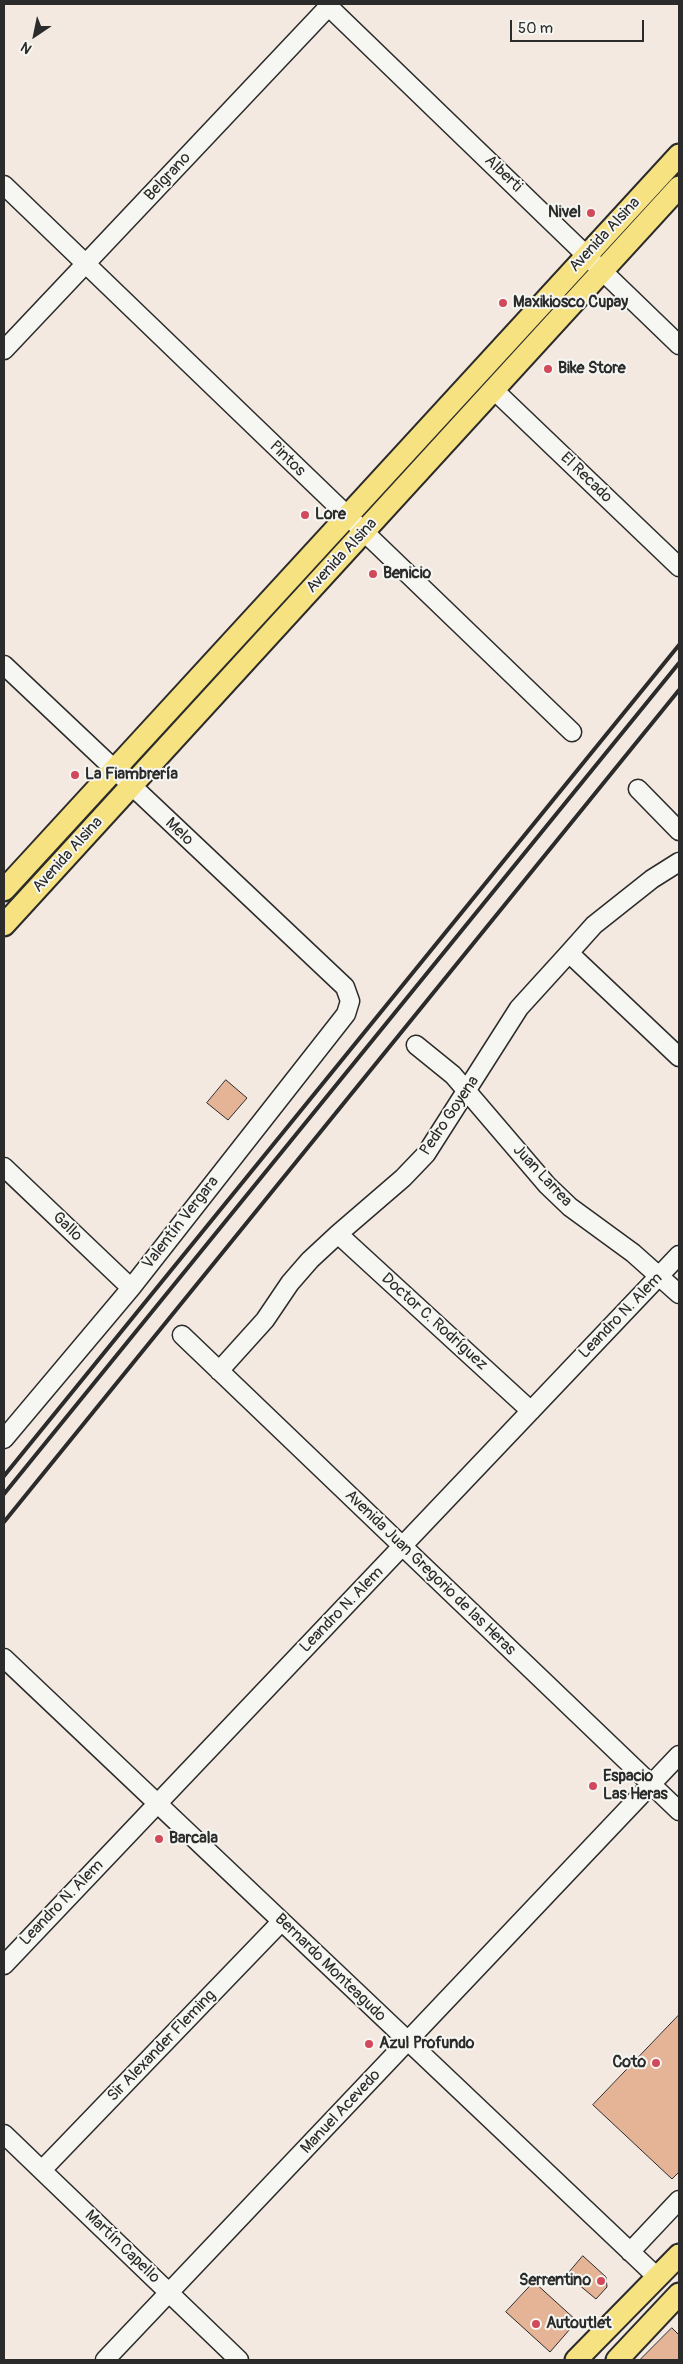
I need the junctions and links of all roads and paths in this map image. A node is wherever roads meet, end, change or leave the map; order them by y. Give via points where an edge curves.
1 (329, 5) edge
2 (679, 155) edge
3 (4, 185) edge
4 (679, 187) edge
5 (587, 254) junction
6 (85, 264) junction
7 (603, 270) junction
8 (679, 345) edge
9 (4, 350) edge
10 (494, 390) junction
11 (347, 517) junction
12 (365, 531) junction
13 (679, 567) edge
14 (4, 664) edge
15 (572, 732) dead end
16 (114, 768) junction
17 (130, 785) junction
18 (638, 789) dead end
19 (679, 831) edge
20 (679, 862) edge
21 (4, 890) edge
22 (4, 925) edge
23 (569, 953) junction
24 (350, 1001) joint
25 (416, 1045) dead end
26 (679, 1057) edge
27 (467, 1091) junction
28 (4, 1167) edge
29 (338, 1234) junction
30 (679, 1255) edge
31 (660, 1276) junction
32 (130, 1288) junction
33 (679, 1294) edge
34 (182, 1335) dead end
35 (219, 1371) junction
36 (531, 1411) junction
37 (4, 1439) edge
38 (402, 1546) junction
39 (4, 1658) edge
40 (679, 1755) edge
41 (651, 1784) junction
42 (158, 1803) junction
43 (679, 1812) edge
44 (281, 1922) junction
45 (4, 1965) edge
46 (407, 2042) junction
47 (4, 2134) edge
48 (42, 2170) junction
49 (679, 2200) edge
50 (630, 2252) junction
51 (679, 2255) edge
52 (656, 2277) junction
53 (170, 2293) junction
54 (678, 2298) edge
55 (105, 2360) edge
56 (239, 2360) edge
57 (576, 2360) edge
58 (617, 2360) edge

1 - 5 street, Alberti
1 - 6 street, Belgrano
2 - 5 main road, Avenida Alsina
3 - 6 street, Pintos
4 - 7 main road, Avenida Alsina
5 - 7 street, Alberti
5 - 11 main road, Avenida Alsina
6 - 9 street, Belgrano
6 - 11 street, Pintos
7 - 8 street, Alberti
7 - 10 main road, Avenida Alsina
10 - 12 main road, Avenida Alsina
10 - 13 street, El Recado
11 - 12 street, Pintos
11 - 16 main road, Avenida Alsina
12 - 15 street, Pintos
12 - 17 main road, Avenida Alsina
14 - 16 street, Melo
16 - 17 street, Melo
16 - 21 main road, Avenida Alsina
17 - 22 main road, Avenida Alsina
17 - 24 street, Melo via 345,987
18 - 19 street
20 - 23 street, Pedro Goyena via 594,925
23 - 26 street
23 - 27 street, Pedro Goyena via 519,1008
24 - 32 street, Valentín Vergara via 346,1014
25 - 27 street, Juan Larrea via 453,1075
27 - 29 street, Pedro Goyena via 426,1154
27 - 31 street, Juan Larrea via 546,1185
28 - 32 street, Gallo
29 - 35 street, Pedro Goyena via 290,1283 265,1320
29 - 36 street, Doctor C. Rodríguez
30 - 31 street, Leandro N. Alem
31 - 33 street, Juan Larrea
31 - 36 street, Leandro N. Alem
32 - 37 street, Valentín Vergara
34 - 35 street, Avenida Juan Gregorio de las Heras
35 - 38 street, Avenida Juan Gregorio de las Heras
36 - 38 street, Leandro N. Alem
38 - 41 street, Avenida Juan Gregorio de las Heras
38 - 42 street, Leandro N. Alem
39 - 42 street, Bernardo Monteagudo
40 - 41 street, Manuel Acevedo
41 - 43 street, Avenida Juan Gregorio de las Heras
41 - 46 street, Manuel Acevedo
42 - 44 street, Bernardo Monteagudo
42 - 45 street, Leandro N. Alem
44 - 46 street, Bernardo Monteagudo
44 - 48 street, Sir Alexander Fleming
46 - 50 street, Bernardo Monteagudo
46 - 53 street, Manuel Acevedo
47 - 48 street, Martín Capello
48 - 53 street, Martín Capello
49 - 50 street
50 - 52 street, Bernardo Monteagudo
51 - 52 main road
52 - 57 main road
53 - 55 street, Manuel Acevedo
53 - 56 street, Martín Capello
54 - 58 main road

